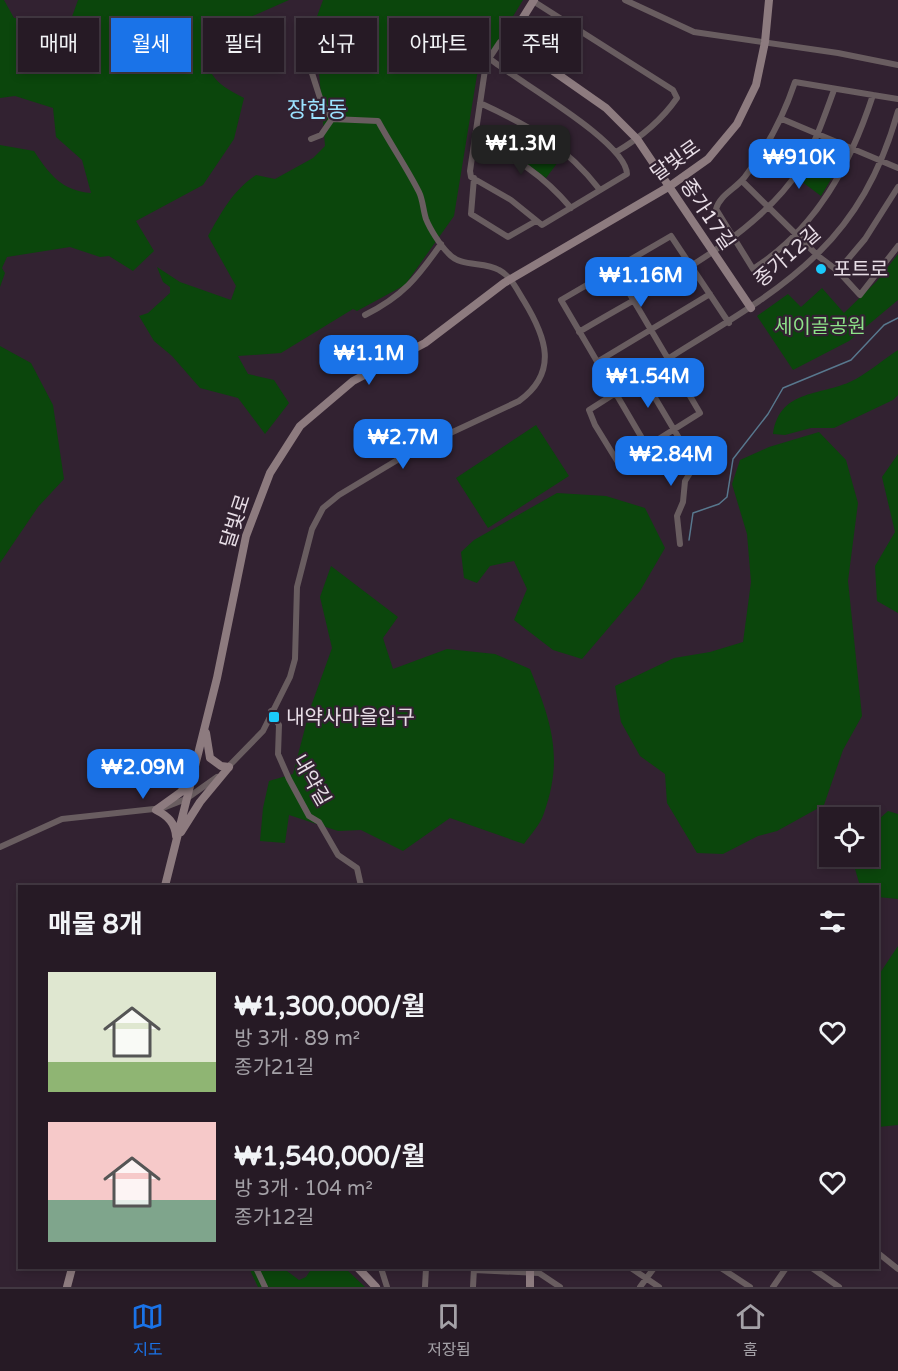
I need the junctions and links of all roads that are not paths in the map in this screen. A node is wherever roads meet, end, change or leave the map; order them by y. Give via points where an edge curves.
1 (534, 0) edge
2 (625, 0) edge
3 (769, 0) edge
4 (523, 18) edge
5 (501, 42) edge
6 (765, 42) junction
7 (489, 58) joint
8 (898, 65) edge
9 (312, 72) edge
10 (486, 72) edge
11 (555, 72) edge
12 (834, 90) junction
13 (873, 95) junction
14 (898, 99) edge
15 (480, 103) junction
16 (898, 111) edge
17 (333, 119) junction
18 (782, 120) junction
19 (818, 134) junction
20 (311, 139) dead end
21 (637, 139) junction
22 (475, 140) junction
23 (854, 149) junction
24 (616, 152) junction
25 (882, 160) junction
26 (898, 168) edge
27 (473, 177) junction
28 (742, 181) junction
29 (670, 186) junction
30 (898, 187) edge
31 (600, 190) junction
32 (571, 208) junction
33 (769, 208) junction
34 (536, 221) junction
35 (795, 234) junction
36 (733, 237) junction
37 (441, 244) junction
38 (898, 246) edge
39 (713, 250) junction
40 (818, 256) junction
41 (690, 264) junction
42 (615, 269) junction
43 (838, 271) junction
44 (511, 279) junction
45 (710, 294) junction
46 (633, 299) junction
47 (751, 308) junction
48 (365, 315) dead end
49 (729, 323) junction
50 (650, 329) junction
51 (579, 332) junction
52 (669, 359) junction
53 (597, 362) junction
54 (642, 376) junction
55 (617, 393) junction
56 (675, 429) junction
57 (646, 446) junction
58 (680, 544) dead end
59 (271, 711) junction
60 (206, 722) junction
61 (229, 767) junction
62 (193, 774) junction
63 (186, 799) junction
64 (156, 810) junction
65 (177, 840) junction
66 (0, 847) edge
67 (165, 885) edge
68 (361, 885) edge
69 (879, 1253) edge
70 (72, 1269) edge
71 (256, 1269) edge
72 (359, 1269) edge
73 (381, 1269) edge
74 (426, 1269) edge
75 (474, 1269) edge
76 (530, 1269) edge
77 (633, 1269) edge
78 (653, 1269) edge
79 (723, 1269) edge
80 (785, 1269) edge
81 (813, 1269) edge
82 (898, 1269) edge
83 (647, 1278) junction
84 (67, 1287) edge
85 (265, 1287) edge
86 (376, 1287) edge
87 (387, 1287) edge
88 (425, 1287) edge
89 (473, 1287) edge
90 (530, 1287) edge
91 (560, 1287) edge
92 (640, 1287) edge
93 (659, 1287) edge
94 (750, 1287) edge
95 (773, 1287) edge
96 (839, 1287) edge

1 - 4 main road
1 - 21 street via 673,90 677,98 666,113
2 - 6 street via 694,32
3 - 6 main road, 달빛로
5 - 7 street
6 - 8 street
6 - 29 main road, 달빛로 via 756,85 737,124 708,159
7 - 24 street via 586,125
9 - 17 street via 321,101
10 - 15 street
11 - 21 main road, 종가17길 via 606,108
12 - 13 street
12 - 18 street via 795,82
12 - 19 street
13 - 14 street
13 - 23 street
15 - 22 street
15 - 31 street via 556,144
16 - 25 street, 종가12길
17 - 20 street via 321,135
17 - 37 street via 378,121 420,194 426,220
18 - 19 street
18 - 28 street
19 - 23 street
19 - 33 street via 799,171
21 - 24 street
21 - 29 main road, 종가17길
22 - 27 street via 470,171
22 - 32 street via 527,165
23 - 25 street
23 - 35 street via 827,198
24 - 31 street via 627,174
25 - 26 street
25 - 40 street, 종가12길 via 848,220
27 - 34 street
27 - 34 street via 471,214 508,237
28 - 33 street
28 - 36 street via 718,201 716,208
29 - 39 main road, 종가17길
29 - 44 main road, 달빛로
30 - 43 street
31 - 32 street
32 - 34 street via 542,225
33 - 35 street
33 - 36 street
35 - 36 street via 753,268
35 - 40 street
36 - 39 street
37 - 44 street via 452,257 500,270
37 - 48 street via 408,289
38 - 43 street via 860,295
39 - 41 street
39 - 47 main road, 종가17길
40 - 43 street
40 - 47 street, 종가12길
41 - 42 street via 671,236
41 - 45 street
41 - 46 street
42 - 46 street
42 - 51 street via 561,300
44 - 59 street via 542,336 541,380 519,400 414,450 323,508 312,529 297,587 293,668
44 - 60 main road, 달빛로 via 432,339 346,386 300,426 270,473 246,536
45 - 49 street
45 - 50 street
46 - 50 street
46 - 51 street
47 - 49 street, 종가12길
49 - 52 street, 종가12길
50 - 52 street
50 - 53 street
51 - 53 street
52 - 54 street, 종가12길
52 - 56 street via 700,413
53 - 55 street
54 - 55 street, 종가12길
54 - 56 street
55 - 57 street
55 - 57 street, 종가12길 via 589,410 595,425 619,464
56 - 57 street
56 - 58 street via 695,465 685,481 677,516
59 - 61 street via 263,731
59 - 68 street, 내약길 via 279,725 278,754 289,779 309,816 319,822 338,855 357,868
60 - 61 main road via 210,758
60 - 62 main road, 달빛로
61 - 63 street
61 - 65 main road via 200,802
62 - 63 main road, 달빛로
62 - 64 main road via 181,792
63 - 64 street
63 - 65 main road, 달빛로
64 - 65 main road via 176,828
64 - 66 street via 62,819
65 - 67 main road, 달빛로
69 - 82 street
70 - 84 main road
71 - 85 street
72 - 86 main road
73 - 87 street
74 - 88 street
75 - 76 street
75 - 89 street
76 - 90 main road
76 - 91 street
77 - 83 street
78 - 83 street
79 - 94 street
80 - 95 street
81 - 96 street
83 - 92 street
83 - 93 street

